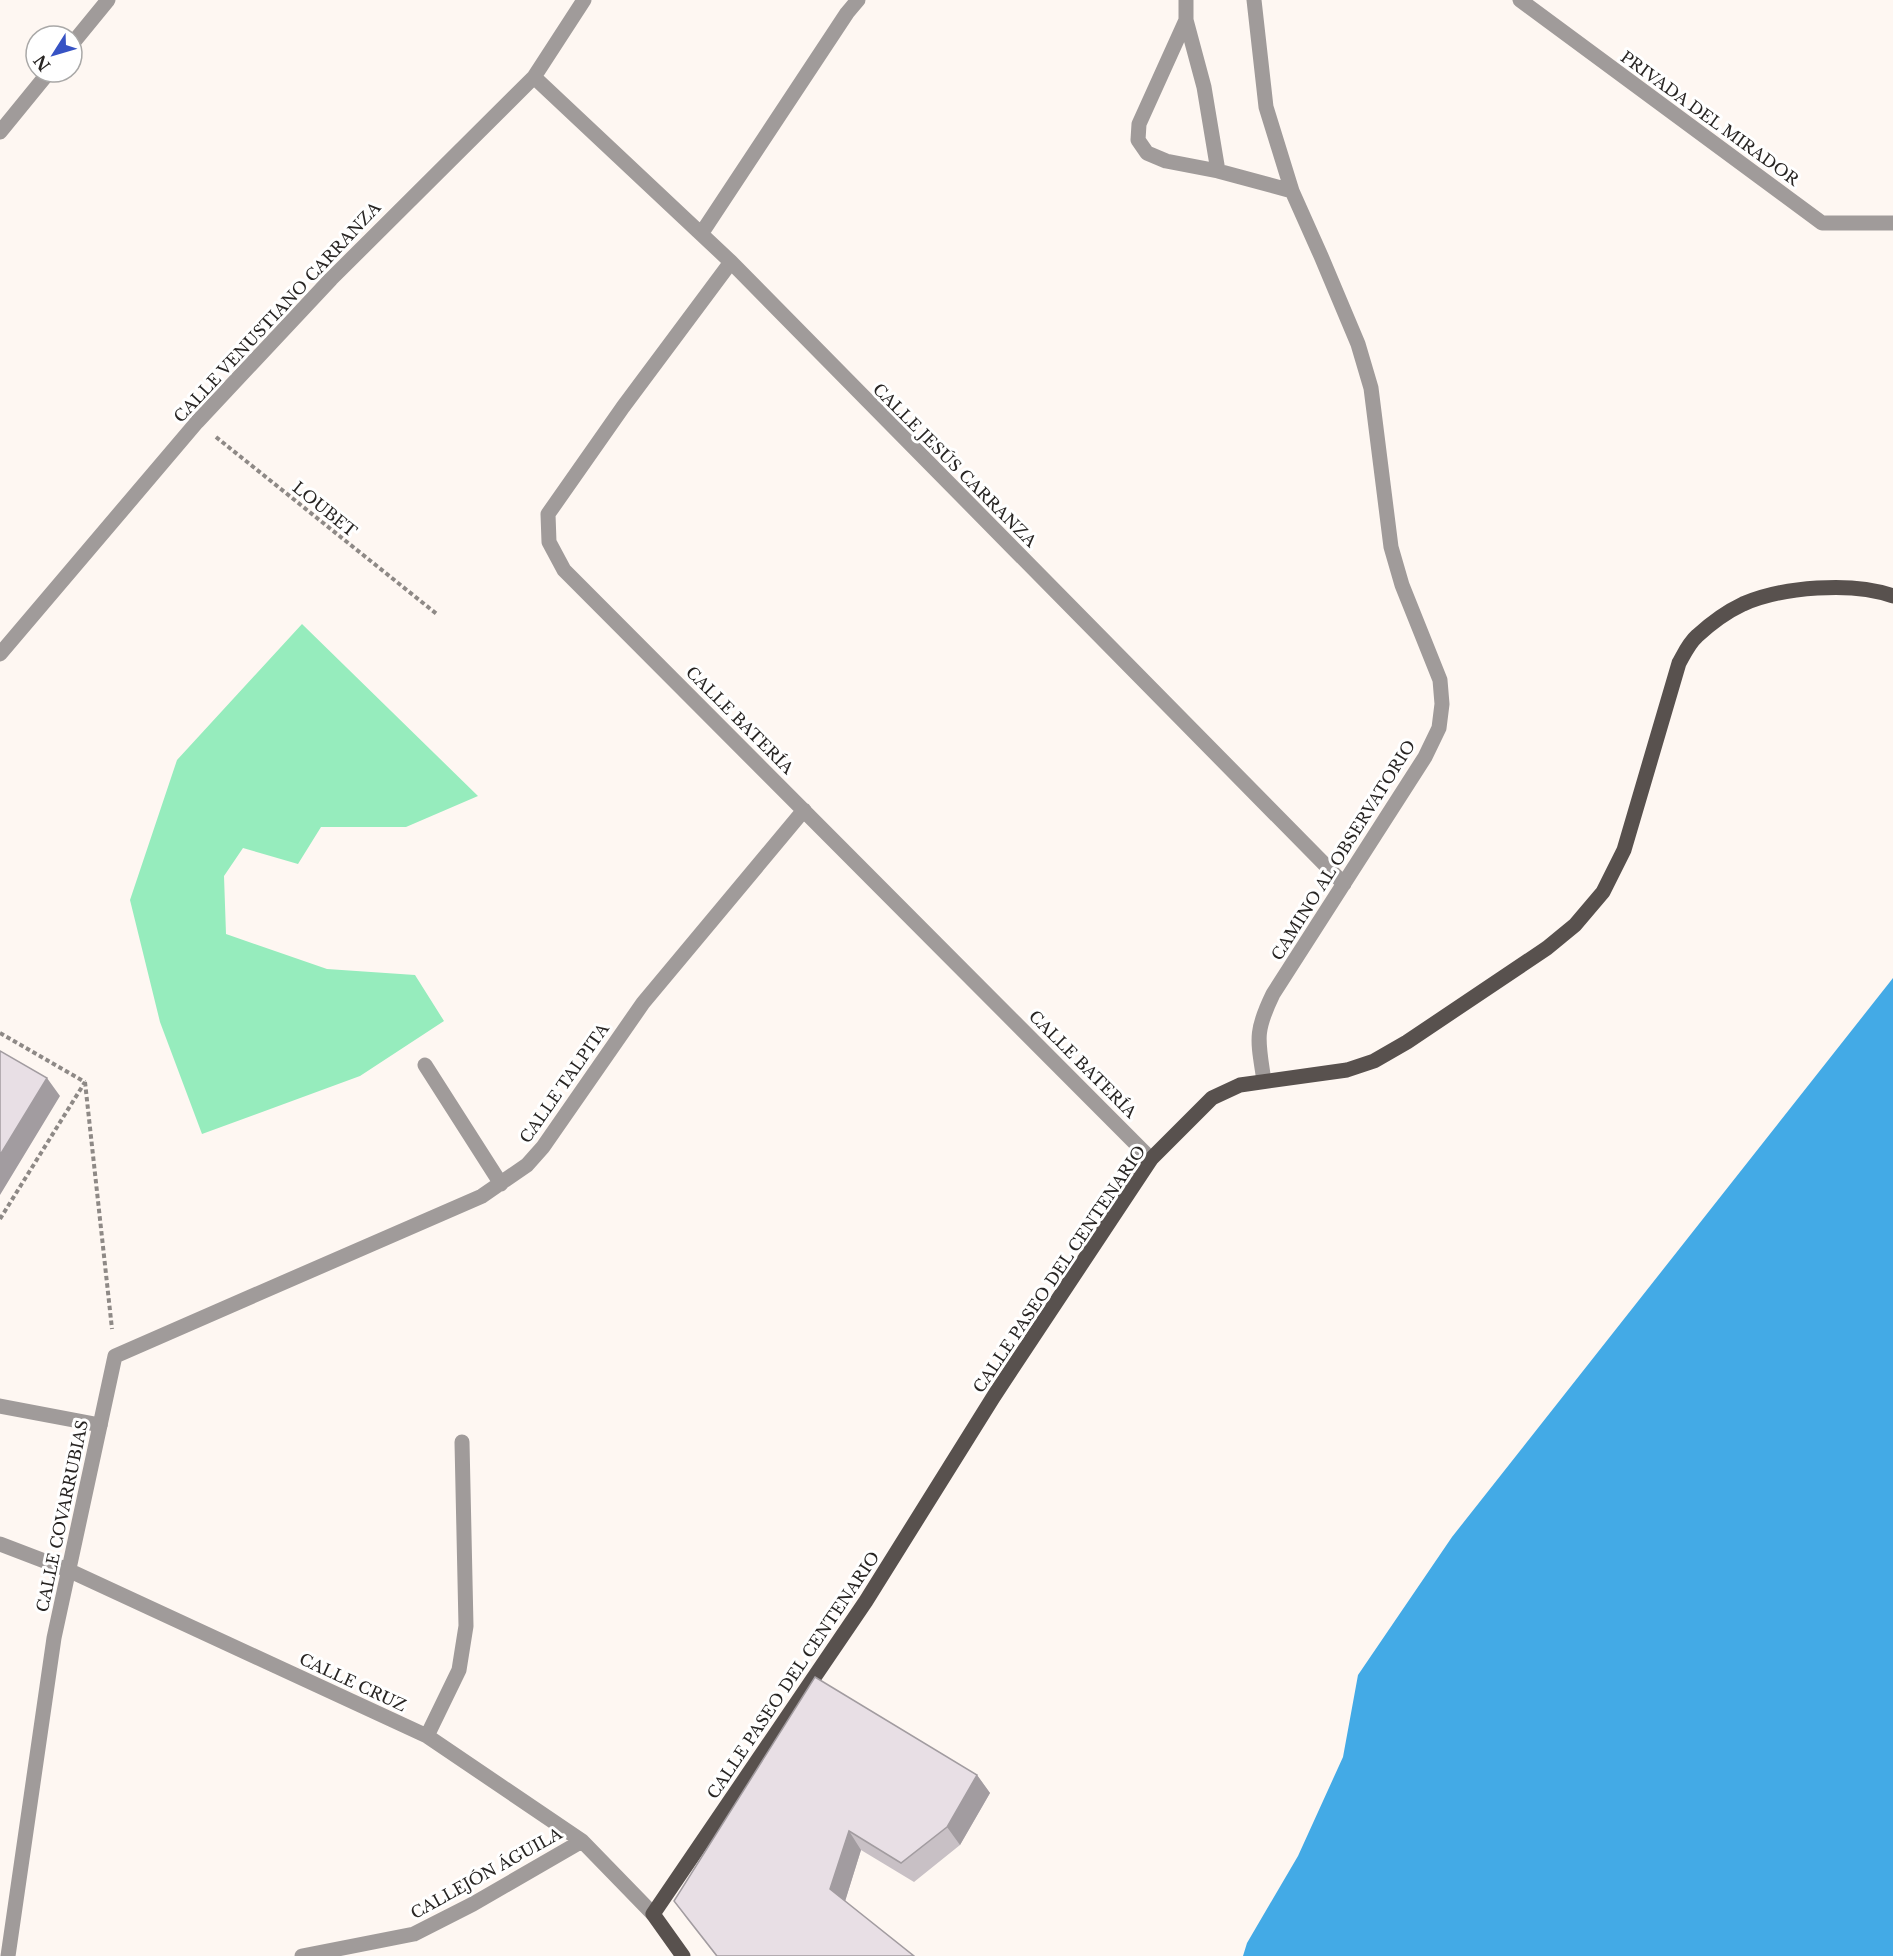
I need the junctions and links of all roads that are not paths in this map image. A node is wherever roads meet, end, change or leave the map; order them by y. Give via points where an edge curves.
1 (108, 0) edge
2 (584, 0) edge
3 (858, 0) edge
4 (1186, 0) edge
5 (1254, 0) edge
6 (1520, 0) edge
7 (1186, 20) junction
8 (84, 29) edge
9 (534, 77) junction
10 (39, 84) edge
11 (0, 132) edge
12 (1218, 171) junction
13 (1292, 191) junction
14 (1893, 223) edge
15 (701, 234) junction
16 (731, 262) junction
17 (1891, 594) edge
18 (0, 654) edge
19 (804, 810) junction
20 (1344, 884) junction
21 (425, 1065) dead end
22 (1264, 1081) junction
23 (1151, 1159) junction
24 (501, 1184) junction
25 (115, 1356) joint
26 (0, 1406) edge
27 (100, 1425) junction
28 (462, 1442) dead end
29 (0, 1544) edge
30 (68, 1570) junction
31 (427, 1736) junction
32 (582, 1840) junction
33 (653, 1914) junction
34 (8, 1956) edge
35 (302, 1956) edge
36 (683, 1956) edge

1 - 8 street
2 - 9 street, CALLE VENUSTIANO CARRANZA
3 - 15 street
4 - 7 street
5 - 13 street, CAMINO AL OBSERVATORIO via 1266,107
6 - 14 street, PRIVADA DEL MIRADOR via 1822,223
7 - 12 street via 1204,87
7 - 12 street via 1139,124 1138,140 1147,153 1166,161
9 - 15 street, CALLE JESÚS CARRANZA
9 - 18 street, CALLE VENUSTIANO CARRANZA via 331,279 197,422
10 - 11 street
12 - 13 street
13 - 20 street, CAMINO AL OBSERVATORIO via 1358,344 1371,388 1391,547 1440,680 1442,705 1439,728 1425,757
15 - 16 street, CALLE JESÚS CARRANZA
16 - 19 street, CALLE BATERÍA via 548,514 549,542 564,570
16 - 20 street, CALLE JESÚS CARRANZA
17 - 22 main road, CALLE PASEO DEL CENTENARIO via 1843,588 1802,589 1742,604 1716,620 1695,638 1679,663 1624,850 1603,892 1575,925 1538,955 1374,1061 1347,1070
19 - 23 street, CALLE BATERÍA
19 - 24 street, CALLE TALPITA via 643,1003 543,1147
20 - 22 street, CAMINO AL OBSERVATORIO via 1262,1017 1257,1036
21 - 24 street
22 - 23 main road, CALLE PASEO DEL CENTENARIO via 1240,1085 1212,1098
23 - 33 main road, CALLE PASEO DEL CENTENARIO via 994,1396 866,1601
24 - 25 street, CALLE TALPITA
25 - 27 street, CALLE COVARRUBIAS
26 - 27 street
27 - 30 street, CALLE COVARRUBIAS
28 - 31 street via 464,1647 459,1670
29 - 30 street, CALLE CRUZ
30 - 31 street, CALLE CRUZ
30 - 34 street, CALLE COVARRUBIAS via 54,1638
31 - 32 street, CALLE CRUZ
32 - 33 street, CALLE CRUZ
32 - 35 street, CALLEJÓN ÁGUILA via 414,1934
33 - 36 main road

